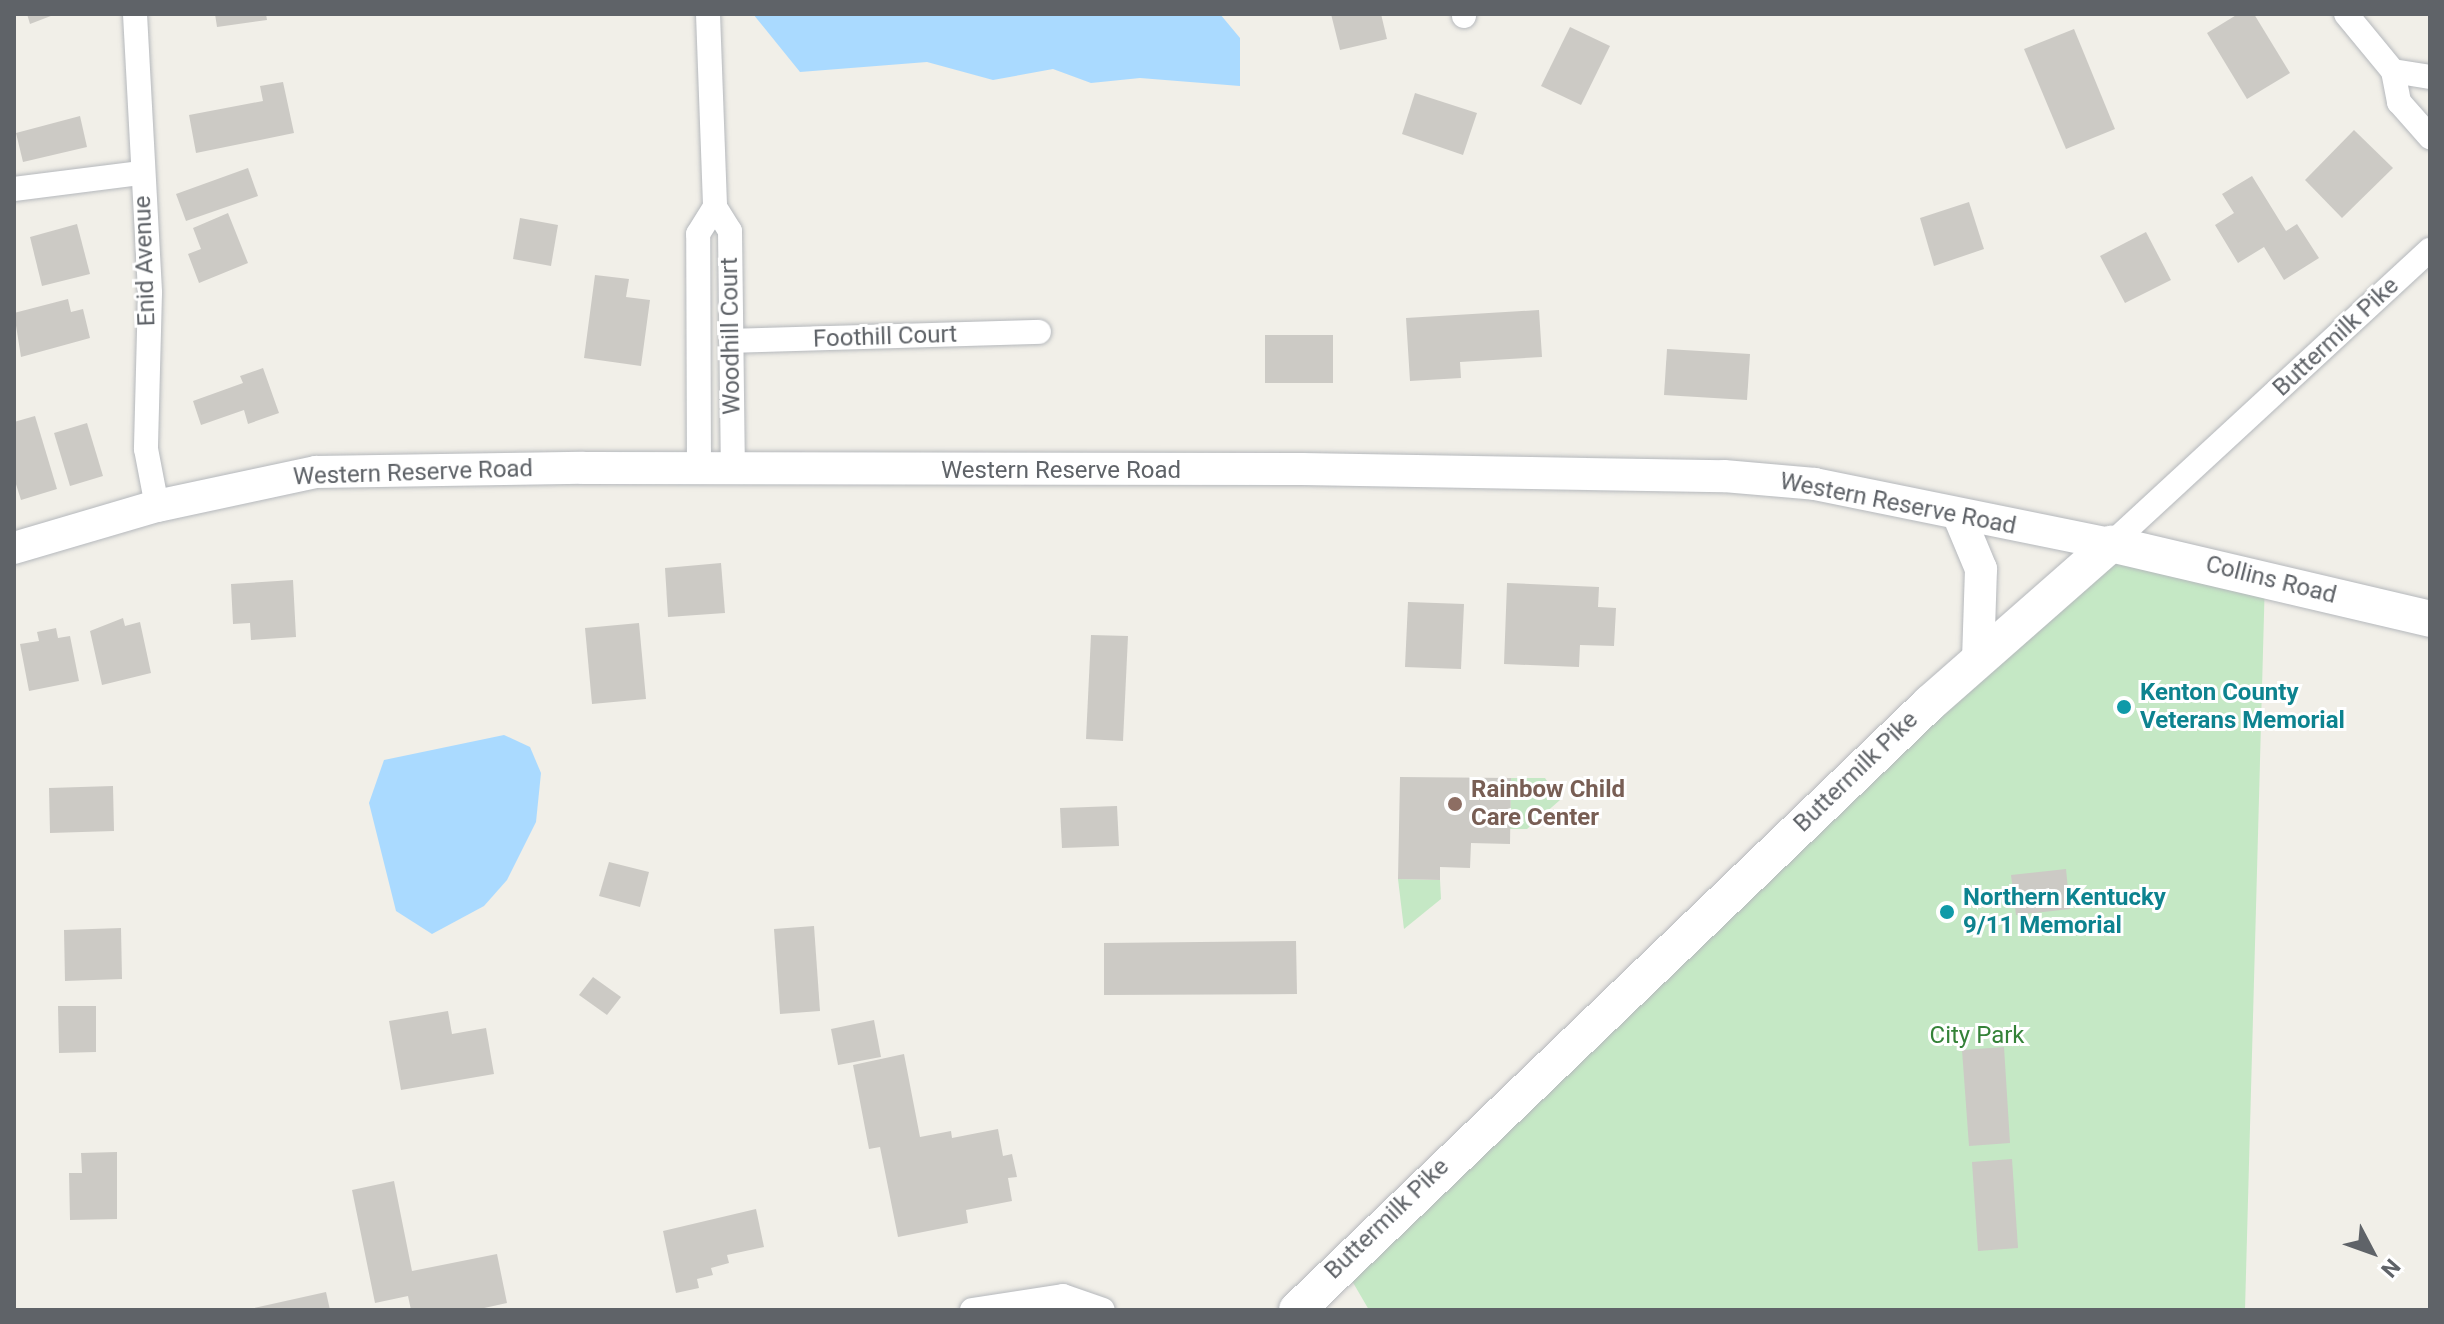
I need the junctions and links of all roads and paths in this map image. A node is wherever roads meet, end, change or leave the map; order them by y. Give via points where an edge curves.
1 (135, 14) edge
2 (708, 14) edge
3 (2346, 14) edge
4 (2393, 71) junction
5 (2430, 77) edge
6 (2430, 137) edge
7 (141, 173) junction
8 (14, 189) edge
9 (715, 207) junction
10 (2430, 250) edge
11 (1039, 332) dead end
12 (731, 341) junction
13 (699, 469) junction
14 (733, 470) junction
15 (157, 506) junction
16 (1958, 514) junction
17 (2111, 544) junction
18 (14, 548) edge
19 (2430, 619) edge
20 (1978, 660) junction
21 (972, 1310) edge
22 (1103, 1310) edge
23 (1297, 1310) edge

1 - 7 street, Enid Avenue
2 - 9 street, Woodhill Court
3 - 4 street
4 - 5 street
4 - 6 street via 2399,102
7 - 8 street
7 - 15 street, Enid Avenue via 150,293 146,449
9 - 12 street, Woodhill Court via 730,231
9 - 13 street, Woodhill Court via 698,234
10 - 17 street, Buttermilk Pike
11 - 12 street, Foothill Court
12 - 14 street, Woodhill Court
13 - 14 street, Western Reserve Road
13 - 15 street, Western Reserve Road via 316,472
14 - 16 street, Western Reserve Road via 1302,469 1724,476 1815,484
15 - 18 street, Western Reserve Road
16 - 17 street, Western Reserve Road
16 - 20 street via 1981,569
17 - 19 main road, Collins Road
17 - 20 main road, Buttermilk Pike
20 - 23 main road, Buttermilk Pike via 1370,1234
21 - 22 street via 1042,1296 1072,1298

